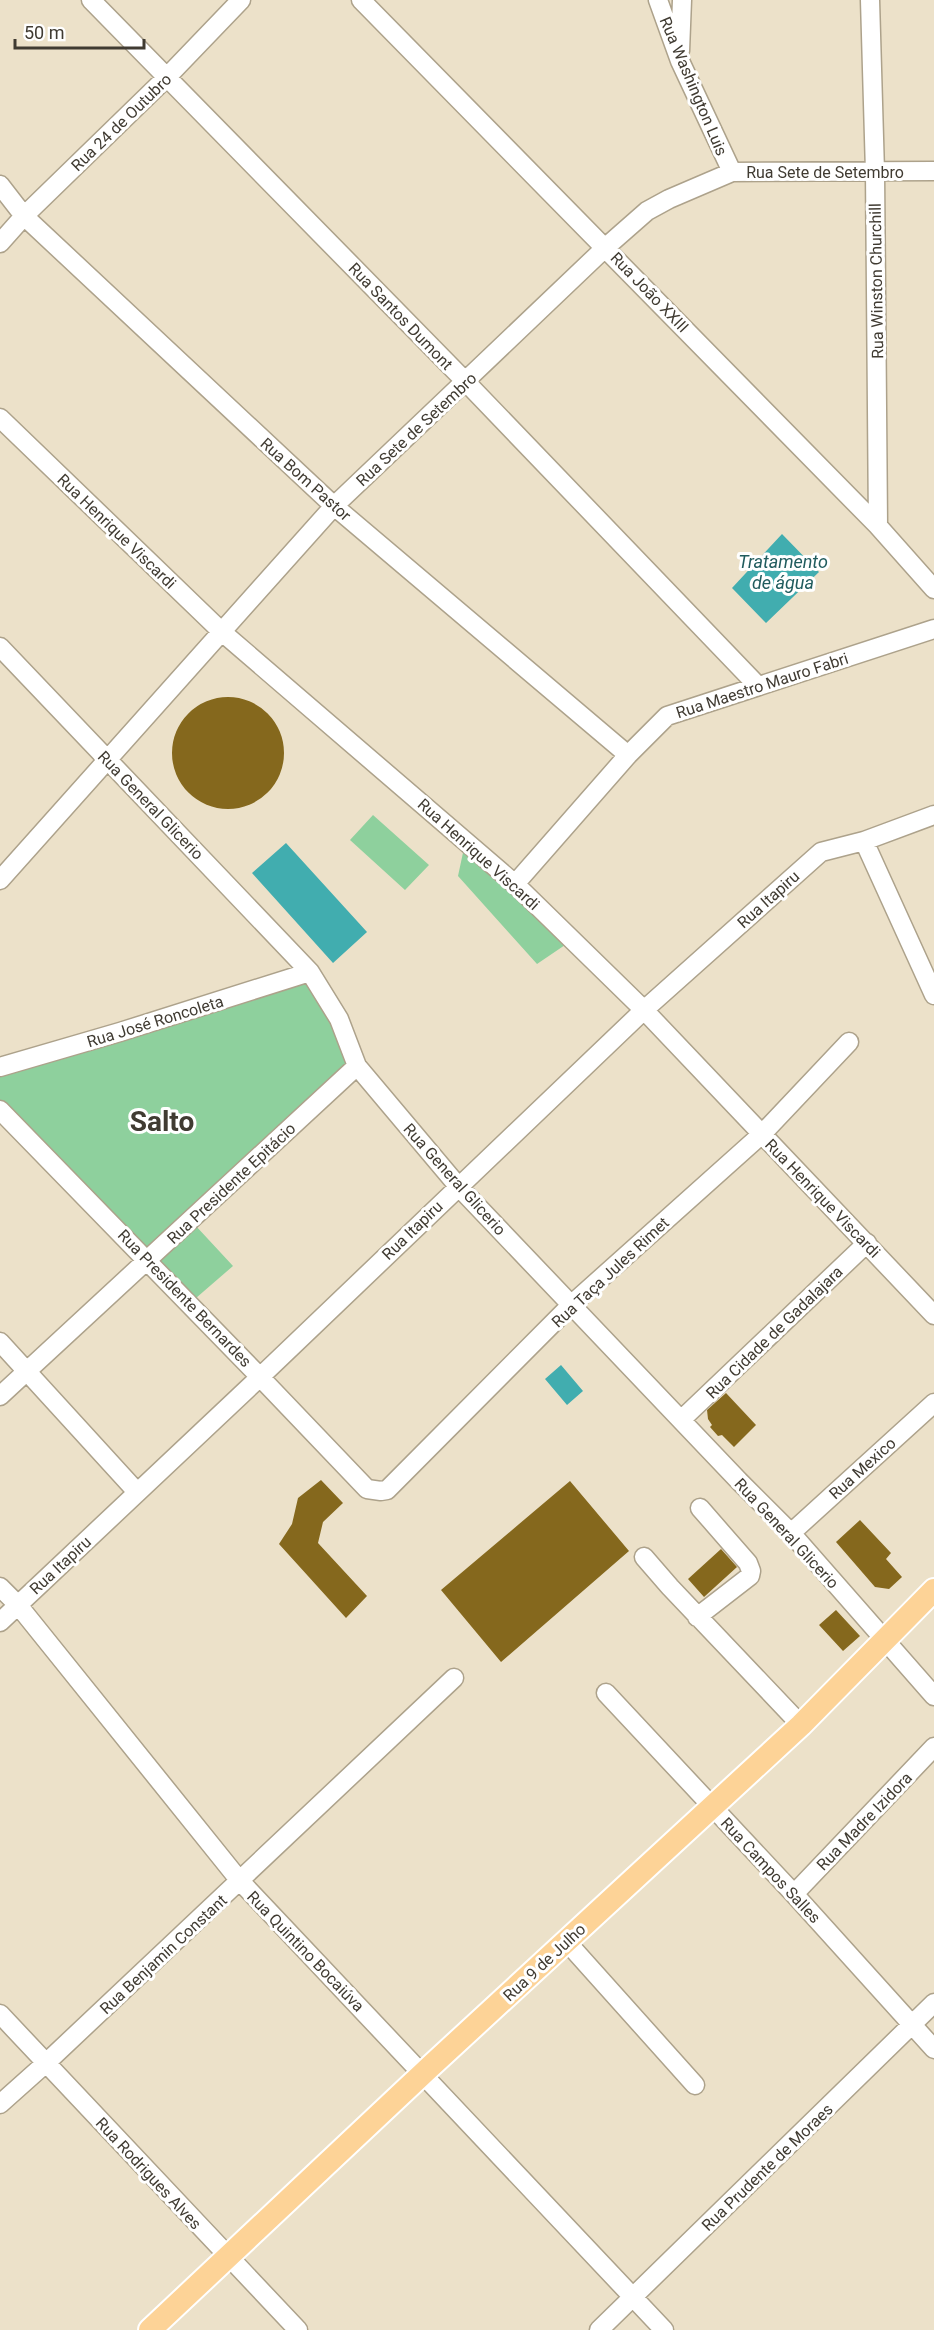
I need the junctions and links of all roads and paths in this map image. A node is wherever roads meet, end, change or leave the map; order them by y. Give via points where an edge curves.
1 (91, 0) edge
2 (242, 0) edge
3 (361, 0) edge
4 (657, 0) edge
5 (682, 0) edge
6 (870, 0) edge
7 (680, 62) junction
8 (167, 77) junction
9 (934, 171) edge
10 (732, 172) junction
11 (875, 172) junction
12 (0, 185) edge
13 (24, 216) junction
14 (0, 243) edge
15 (606, 247) junction
16 (466, 382) junction
17 (0, 418) edge
18 (334, 506) junction
19 (878, 526) junction
20 (934, 589) edge
21 (934, 629) edge
22 (222, 632) junction
23 (0, 647) edge
24 (758, 686) junction
25 (628, 755) junction
26 (107, 760) junction
27 (934, 815) edge
28 (864, 841) junction
29 (1, 878) edge
30 (515, 884) junction
31 (310, 972) junction
32 (934, 993) edge
33 (644, 1010) junction
34 (849, 1042) dead end
35 (357, 1066) junction
36 (0, 1067) edge
37 (0, 1110) edge
38 (762, 1134) junction
39 (458, 1186) junction
40 (867, 1243) junction
41 (148, 1260) junction
42 (572, 1304) junction
43 (934, 1316) edge
44 (0, 1342) edge
45 (27, 1371) junction
46 (261, 1377) junction
47 (0, 1396) edge
48 (934, 1403) edge
49 (681, 1420) junction
50 (367, 1489) joint
51 (137, 1492) junction
52 (700, 1508) dead end
53 (791, 1533) junction
54 (644, 1557) dead end
55 (0, 1587) edge
56 (934, 1590) edge
57 (18, 1605) junction
58 (698, 1617) junction
59 (0, 1622) edge
60 (884, 1641) junction
61 (454, 1678) dead end
62 (606, 1693) dead end
63 (934, 1695) edge
64 (801, 1725) junction
65 (934, 1747) edge
66 (713, 1808) junction
67 (240, 1881) junction
68 (794, 1894) junction
69 (566, 1941) junction
70 (934, 2003) edge
71 (0, 2014) edge
72 (912, 2026) junction
73 (934, 2049) edge
74 (46, 2063) junction
75 (423, 2073) junction
76 (695, 2085) dead end
77 (0, 2104) edge
78 (228, 2257) junction
79 (633, 2296) junction
80 (150, 2330) edge
81 (298, 2330) edge
82 (599, 2330) edge
83 (664, 2330) edge

1 - 8 street, Rua Santos Dumont
2 - 8 street, Rua 24 de Outubro
3 - 15 street, Rua João XXIII
4 - 7 street, Rua Washington Luis
5 - 7 street
6 - 11 street, Rua Winston Churchill
7 - 10 street, Rua Washington Luis
8 - 13 street, Rua 24 de Outubro
8 - 16 street, Rua Santos Dumont
9 - 11 street, Rua Sete de Setembro
10 - 11 street, Rua Sete de Setembro
10 - 15 street, Rua Sete de Setembro via 647,211
11 - 19 street, Rua Winston Churchill
12 - 13 street, Rua Bom Pastor
13 - 14 street, Rua 24 de Outubro
13 - 18 street, Rua Bom Pastor
15 - 16 street, Rua Sete de Setembro
15 - 19 street, Rua João XXIII
16 - 18 street, Rua Sete de Setembro
16 - 24 street, Rua Santos Dumont
17 - 22 street, Rua Henrique Viscardi
18 - 22 street, Rua Sete de Setembro
18 - 25 street, Rua Bom Pastor
19 - 20 street, Rua João XXIII
21 - 24 street, Rua Maestro Mauro Fabri
22 - 26 street, Rua Sete de Setembro
22 - 30 street, Rua Henrique Viscardi
23 - 26 street, Rua General Glicerio
24 - 25 street, Rua Maestro Mauro Fabri via 668,716
25 - 30 street, Rua Maestro Mauro Fabri
26 - 29 street, Rua Sete de Setembro
26 - 31 street, Rua General Glicerio
27 - 28 street, Rua Itapiru
28 - 32 street
28 - 33 street, Rua Itapiru via 821,852
30 - 33 street, Rua Henrique Viscardi
31 - 35 street, Rua General Glicerio via 339,1019
31 - 36 street, Rua José Roncoleta
33 - 38 street, Rua Henrique Viscardi
33 - 39 street, Rua Itapiru
34 - 38 street, Rua Taça Jules Rimet
35 - 39 street, Rua General Glicerio
35 - 41 street, Rua Presidente Epitácio
37 - 41 street, Rua Presidente Bernardes
38 - 40 street, Rua Henrique Viscardi
38 - 42 street, Rua Taça Jules Rimet
39 - 42 street, Rua General Glicerio
39 - 46 street, Rua Itapiru
40 - 43 street, Rua Henrique Viscardi
40 - 49 street, Rua Cidade de Gadalajara
41 - 45 street, Rua Presidente Epitácio
41 - 46 street, Rua Presidente Bernardes
42 - 49 street, Rua General Glicerio
42 - 50 street, Rua Taça Jules Rimet via 387,1490
44 - 45 street
45 - 47 street, Rua Presidente Epitácio
45 - 51 street
46 - 50 street, Rua Presidente Bernardes
46 - 51 street, Rua Itapiru
48 - 53 street, Rua Mexico
49 - 53 street, Rua General Glicerio
51 - 57 street, Rua Itapiru
52 - 58 street via 751,1571 750,1576
53 - 60 street, Rua General Glicerio
54 - 58 street
55 - 57 street, Rua Quintino Bocaiúva
56 - 60 main road, Rua 9 de Julho
57 - 59 street, Rua Itapiru
57 - 67 street, Rua Quintino Bocaiúva
58 - 64 street
60 - 63 street, Rua General Glicerio
60 - 64 main road, Rua 9 de Julho
61 - 67 street, Rua Benjamin Constant
62 - 66 street, Rua Campos Salles
64 - 66 main road, Rua 9 de Julho
65 - 68 street, Rua Madre Izidora
66 - 68 street, Rua Campos Salles
66 - 69 main road, Rua 9 de Julho
67 - 74 street, Rua Benjamin Constant
67 - 75 street, Rua Quintino Bocaiúva
68 - 72 street, Rua Campos Salles
69 - 75 main road, Rua 9 de Julho
69 - 76 street
70 - 72 street, Rua Prudente de Moraes
71 - 74 street, Rua Rodrigues Alves
72 - 73 street, Rua Campos Salles
72 - 79 street, Rua Prudente de Moraes
74 - 77 street, Rua Benjamin Constant
74 - 78 street, Rua Rodrigues Alves
75 - 78 main road, Rua 9 de Julho
75 - 79 street, Rua Quintino Bocaiúva
78 - 80 main road, Rua 9 de Julho
78 - 81 street, Rua Rodrigues Alves
79 - 82 street, Rua Prudente de Moraes
79 - 83 street, Rua Quintino Bocaiúva

